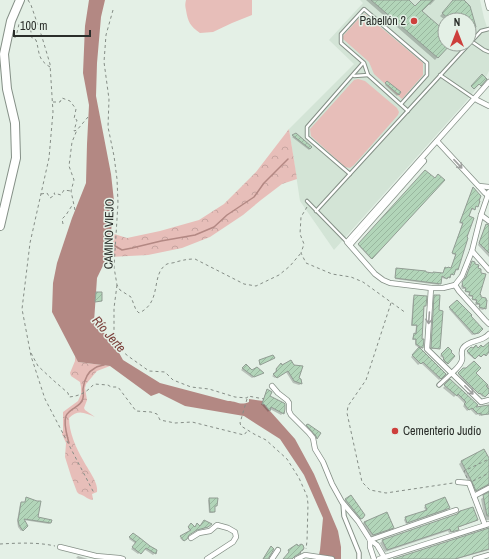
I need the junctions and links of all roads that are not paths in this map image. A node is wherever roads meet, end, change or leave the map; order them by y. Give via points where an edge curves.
1 (20, 0) edge
2 (487, 0) edge
3 (489, 8) edge
4 (489, 29) edge
5 (477, 35) edge
6 (477, 46) edge
7 (462, 52) edge
8 (489, 52) edge
9 (364, 63) junction
10 (368, 75) junction
11 (440, 75) junction
12 (353, 76) junction
13 (489, 82) edge
14 (489, 86) edge
15 (476, 99) junction
16 (401, 104) junction
17 (489, 106) edge
18 (408, 111) junction
19 (438, 143) junction
20 (350, 174) junction
21 (479, 186) junction
22 (489, 187) edge
23 (489, 194) edge
24 (307, 201) dead end
25 (316, 211) junction
26 (481, 215) junction
27 (489, 221) edge
28 (0, 226) edge
29 (349, 244) junction
30 (472, 251) junction
31 (489, 270) edge
32 (455, 285) junction
33 (431, 288) junction
34 (489, 324) edge
35 (489, 334) edge
36 (452, 373) junction
37 (439, 385) dead end
38 (272, 386) dead end
39 (489, 400) edge
40 (458, 482) road end
41 (489, 488) edge
42 (474, 496) junction
43 (342, 502) junction
44 (456, 510) dead end
45 (487, 524) edge
46 (191, 538) dead end
47 (370, 540) junction
48 (60, 547) road end
49 (278, 550) dead end
50 (489, 555) edge
51 (384, 557) junction
52 (123, 559) edge
53 (207, 559) edge
54 (272, 559) edge
55 (297, 559) edge
56 (332, 559) edge
57 (360, 559) edge
58 (374, 559) edge
59 (379, 559) edge
60 (475, 559) edge

1 - 28 highway via 11,21 4,54 7,89 15,123 16,158
2 - 3 street
4 - 5 lane via 481,30
6 - 8 lane
7 - 11 lane
9 - 10 lane
9 - 12 lane
9 - 16 lane via 341,43 341,34 364,9 427,63 427,75
10 - 12 lane
10 - 16 lane
11 - 15 lane
11 - 18 lane
12 - 20 lane via 307,128 307,137
13 - 15 street
14 - 15 street
15 - 17 street
15 - 19 street
16 - 18 lane
18 - 20 lane
19 -> 21 street
19 - 29 street
20 - 25 lane
21 - 22 street
21 - 23 street
23 - 26 street
24 - 25 lane
25 - 29 lane
26 - 27 street
26 - 30 street
29 - 33 street via 383,280
30 - 31 street
30 - 32 street via 462,276
32 - 33 street
32 - 34 street
33 -> 36 street via 427,349
35 - 36 street via 483,340 465,346 461,352 462,362
36 - 37 street
36 -> 39 street via 481,402
38 - 43 street via 289,403 291,415 310,433 315,449 324,462
40 - 42 street via 469,483
41 - 42 street
42 - 45 street
43 - 47 street
43 - 57 street via 344,516
44 - 47 street
45 - 51 street
46 - 53 street via 210,531 217,525 235,532 233,542
47 - 51 street via 377,545
47 - 58 street
48 - 52 street via 96,556
49 - 54 street
50 - 60 street
51 - 59 street
55 - 56 street via 305,555

